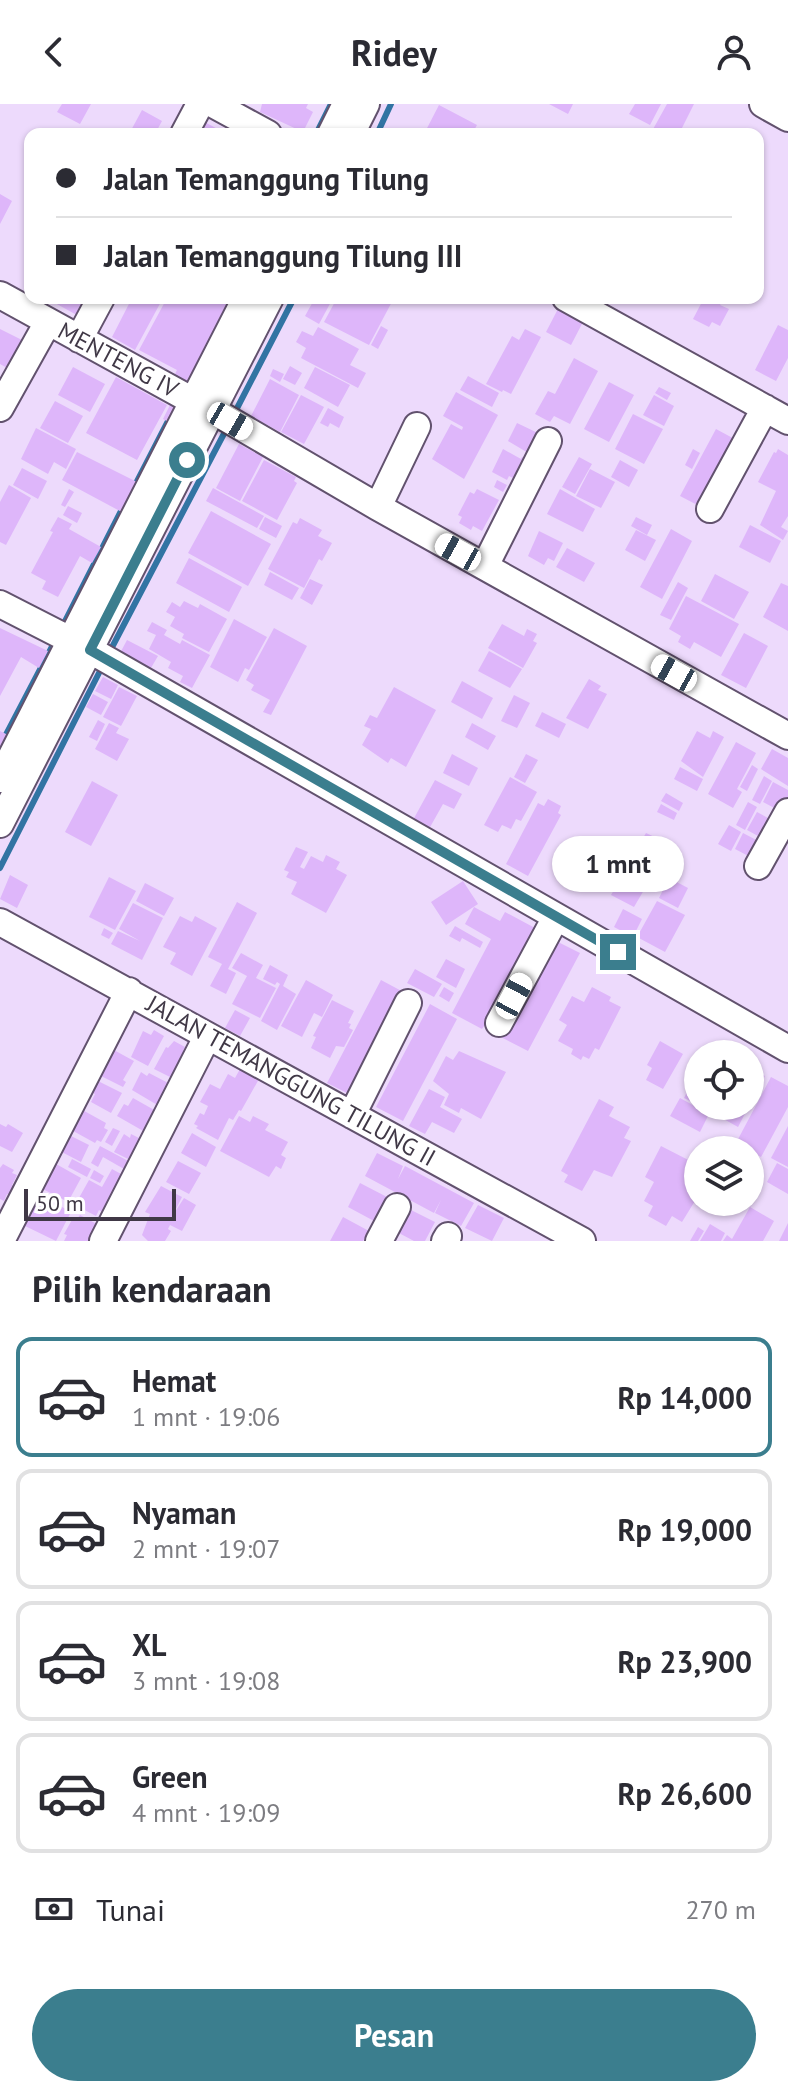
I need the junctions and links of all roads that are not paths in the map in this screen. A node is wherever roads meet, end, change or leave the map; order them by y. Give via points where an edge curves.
1 (200, 104) edge
2 (213, 104) edge
3 (346, 104) edge
4 (366, 104) edge
5 (763, 104) edge
6 (788, 118) edge
7 (187, 128) edge
8 (257, 128) edge
9 (334, 128) edge
10 (354, 128) edge
11 (0, 295) edge
12 (98, 304) edge
13 (244, 304) edge
14 (266, 304) edge
15 (577, 304) edge
16 (48, 322) junction
17 (79, 339) junction
18 (203, 405) junction
19 (0, 408) edge
20 (777, 414) edge
21 (417, 426) dead end
22 (548, 441) dead end
23 (378, 507) junction
24 (710, 509) dead end
25 (485, 566) junction
26 (0, 604) edge
27 (80, 646) junction
28 (788, 736) edge
29 (0, 779) edge
30 (788, 812) edge
31 (0, 824) edge
32 (758, 866) dead end
33 (556, 917) junction
34 (0, 922) edge
35 (129, 991) junction
36 (408, 1003) dead end
37 (499, 1023) dead end
38 (207, 1037) junction
39 (788, 1049) edge
40 (352, 1115) junction
41 (397, 1207) dead end
42 (0, 1241) edge
43 (103, 1241) edge
44 (379, 1241) edge
45 (582, 1241) edge

1 - 7 street
2 - 8 street
3 - 9 street
4 - 10 street
5 - 6 street
11 - 16 street, MENTENG IV
12 - 17 street
13 - 18 street
14 - 18 street
15 - 20 street
16 - 17 street, MENTENG IV
16 - 19 street
17 - 18 street, MENTENG IV
18 - 23 street, MENTENG IV
18 - 27 street
20 - 24 street
21 - 23 street
22 - 25 street
23 - 25 street, MENTENG IV
25 - 28 street, MENTENG IV
26 - 27 street
27 - 29 street
27 - 31 street
27 - 33 street
30 - 32 street
33 - 37 street
33 - 39 street
34 - 35 street, JALAN TEMANGGUNG TILUNG II
35 - 38 street, JALAN TEMANGGUNG TILUNG II
35 - 42 street
36 - 40 street
38 - 40 street, JALAN TEMANGGUNG TILUNG II
38 - 43 street
40 - 45 street, JALAN TEMANGGUNG TILUNG II
41 - 44 street

